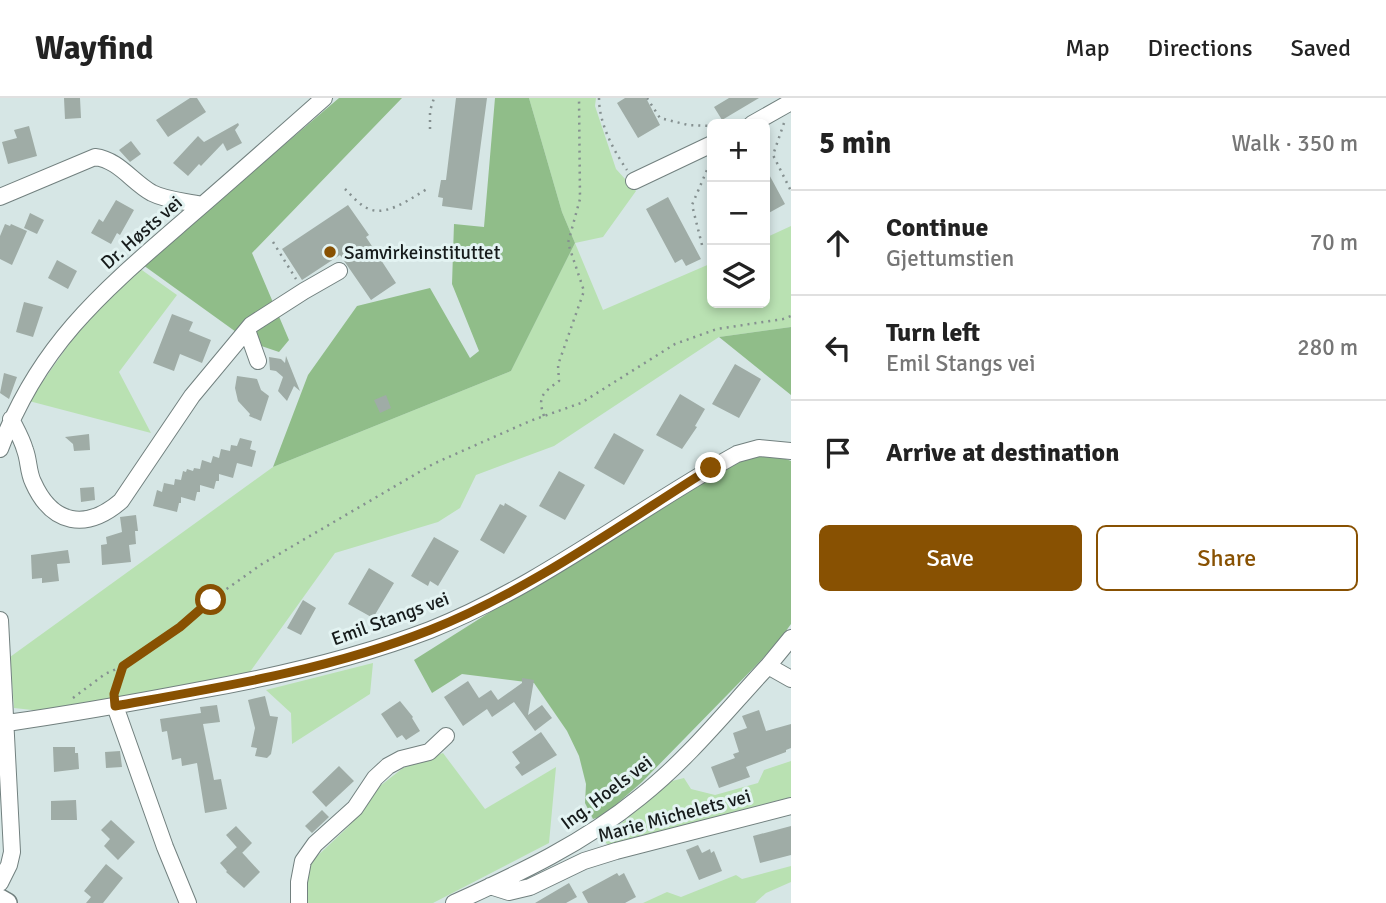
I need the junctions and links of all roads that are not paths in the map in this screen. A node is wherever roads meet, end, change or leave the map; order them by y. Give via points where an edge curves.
1 (324, 98) edge
2 (791, 102) edge
3 (761, 119) edge
4 (707, 146) edge
5 (634, 181) road end
6 (0, 197) edge
7 (202, 205) junction
8 (339, 271) dead end
9 (249, 328) junction
10 (258, 361) dead end
11 (11, 419) junction
12 (0, 449) edge
13 (791, 451) edge
14 (0, 620) edge
15 (791, 638) edge
16 (768, 666) junction
17 (791, 679) edge
18 (115, 706) junction
19 (7, 723) junction
20 (446, 736) dead end
21 (791, 806) edge
22 (0, 883) edge
23 (490, 886) junction
24 (0, 899) edge
25 (7, 903) edge
26 (188, 903) edge
27 (299, 903) edge
28 (454, 903) edge

1 - 7 street, Dr. Høsts vei
2 - 3 street
4 - 5 street
6 - 7 street via 95,157 115,164 150,192
7 - 11 street, Dr. Høsts vei via 82,314 38,372
8 - 9 street
9 - 10 street
9 - 11 street via 192,396 121,501 94,519 66,518 43,499
11 - 12 street, Dr. Høsts vei
13 - 18 street, Emil Stangs vei via 760,448 737,454 552,568 430,630 303,670
14 - 19 street
15 - 16 street
16 - 17 street
16 - 23 street, Ing. Hoels vei via 642,796 569,846
18 - 19 street, Emil Stangs vei
18 - 26 street
19 - 22 street via 12,852
20 - 27 street via 429,752 388,766 355,808 315,844 303,861
21 - 23 street, Marie Michelets vei via 616,851 530,887 509,892
23 - 28 street, Ing. Hoels vei
24 - 25 main road

